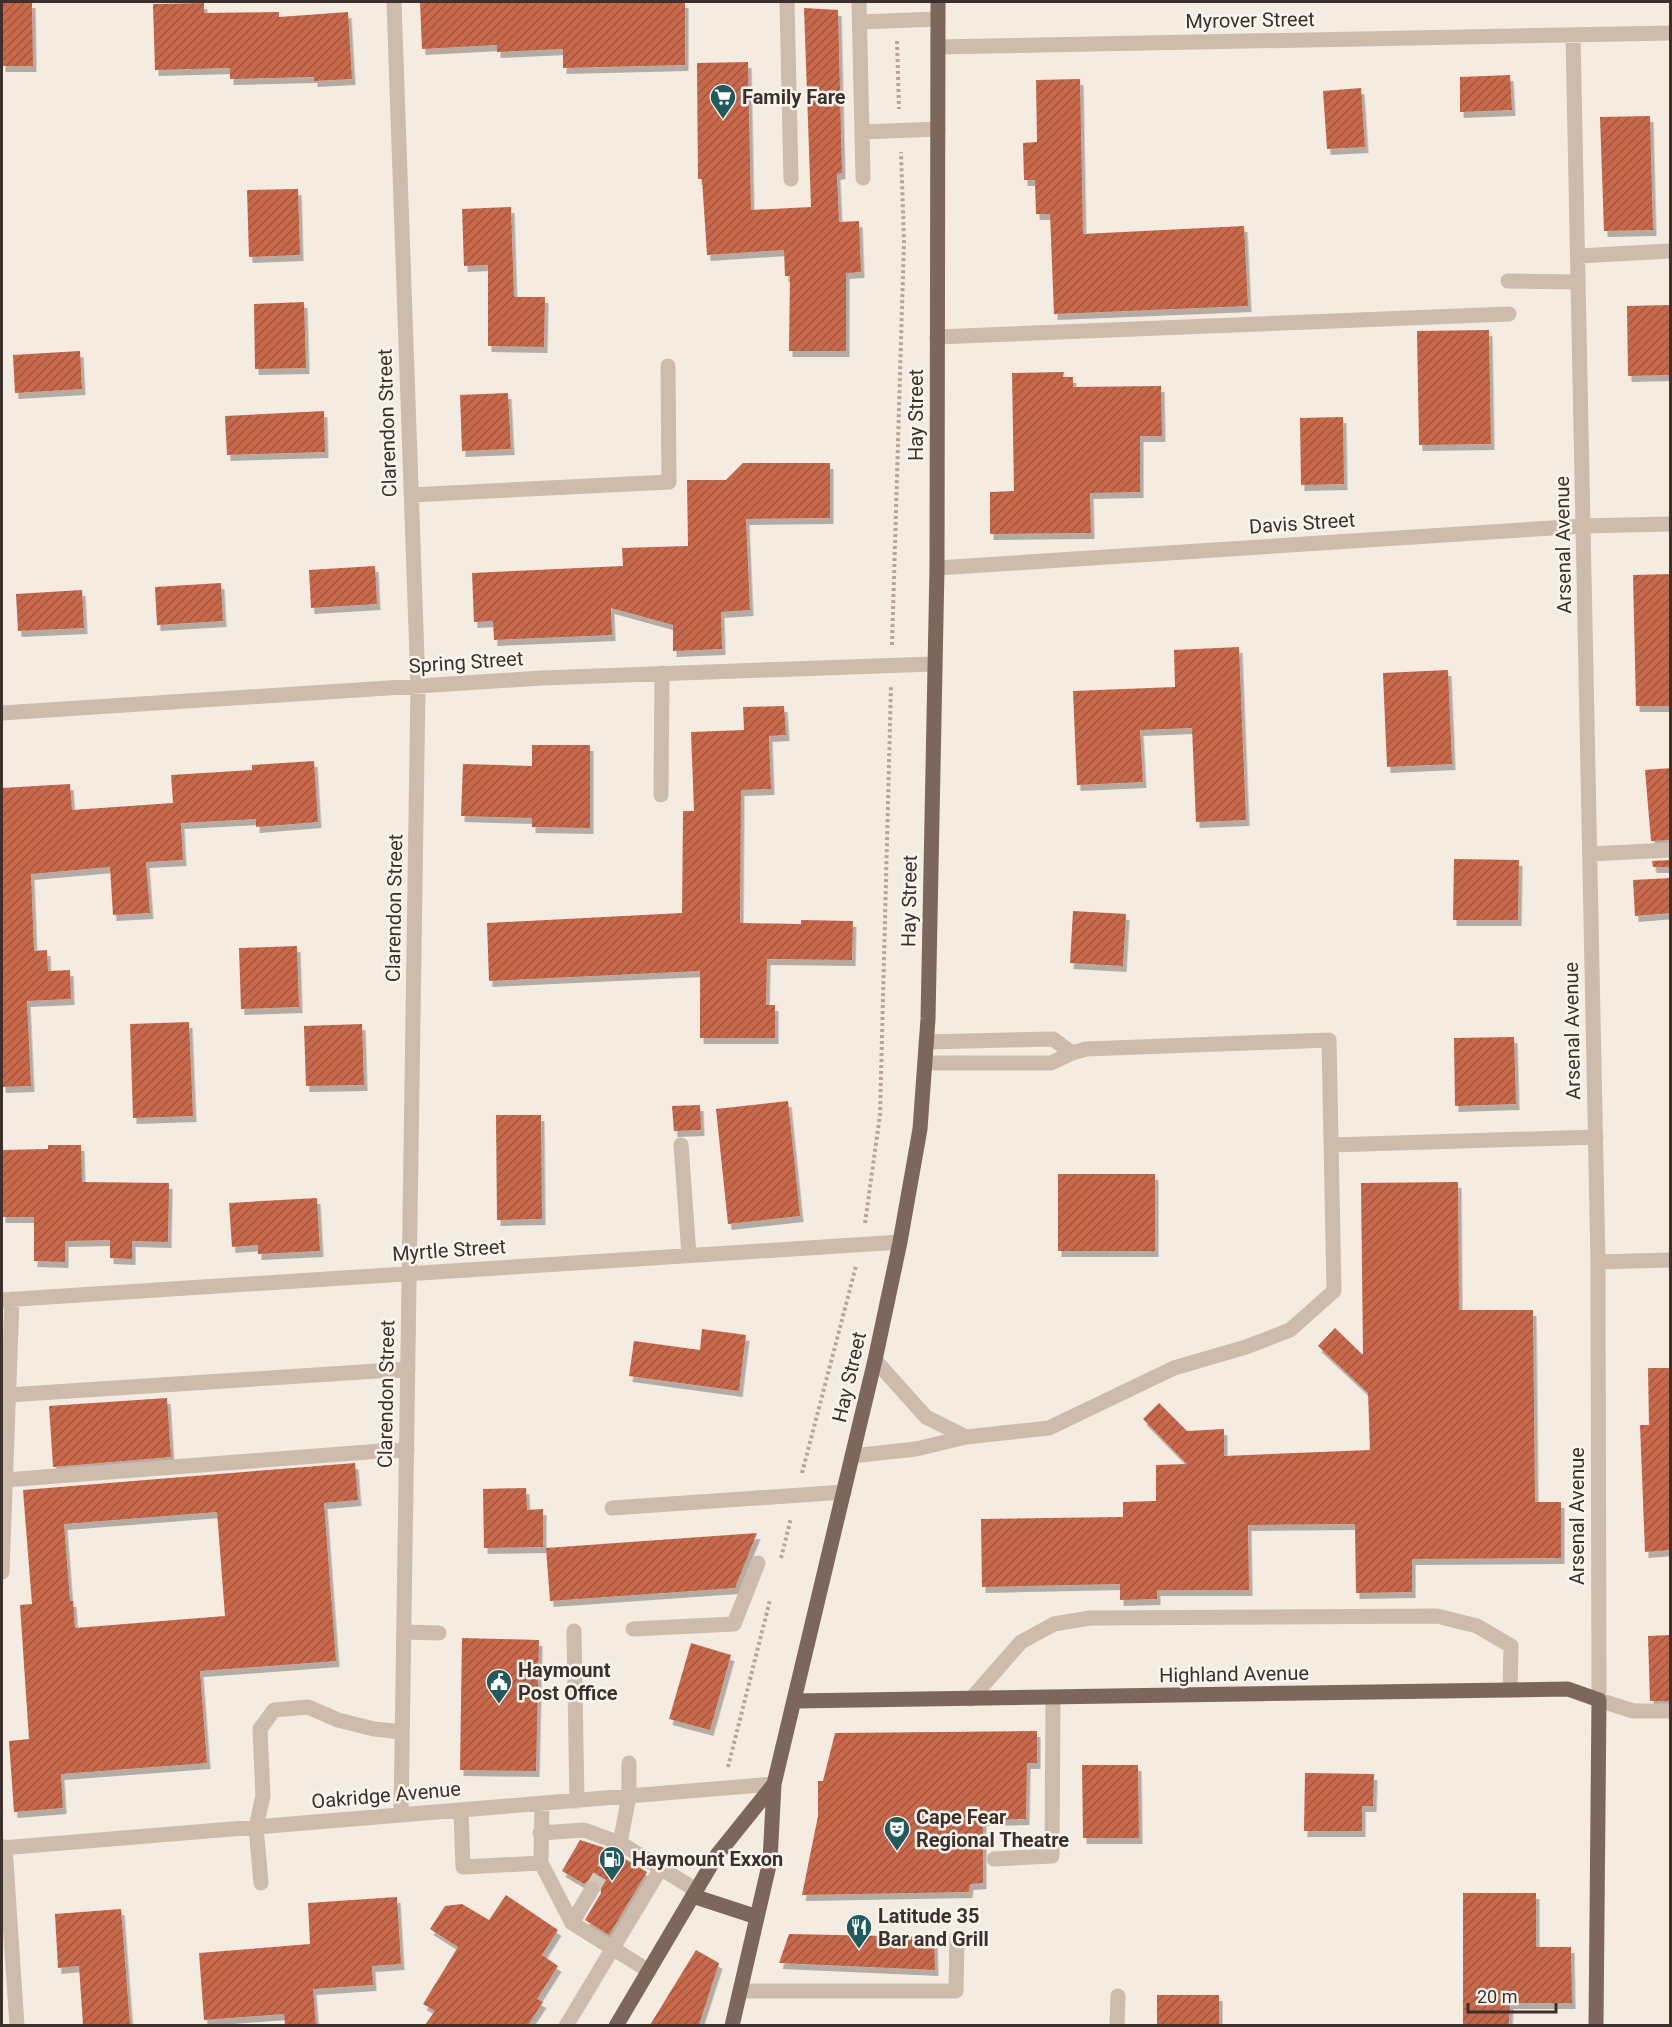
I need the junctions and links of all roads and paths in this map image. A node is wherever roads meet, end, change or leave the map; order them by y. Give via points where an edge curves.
1 (394, 2) edge
2 (787, 2) edge
3 (859, 2) edge
4 (938, 2) edge
5 (938, 19) junction
6 (896, 21) junction
7 (860, 22) junction
8 (1671, 33) edge
9 (1573, 35) junction
10 (938, 47) junction
11 (938, 129) junction
12 (900, 130) junction
13 (862, 132) junction
14 (863, 178) dead end
15 (791, 179) dead end
16 (1671, 251) edge
17 (1578, 256) junction
18 (1508, 281) dead end
19 (1578, 282) junction
20 (1509, 314) dead end
21 (937, 337) junction
22 (668, 366) dead end
23 (411, 495) junction
24 (1671, 524) edge
25 (1583, 526) junction
26 (937, 568) junction
27 (933, 664) junction
28 (891, 665) junction
29 (662, 673) junction
30 (418, 686) junction
31 (2, 713) edge
32 (661, 795) dead end
33 (1671, 850) edge
34 (1590, 854) junction
35 (926, 1042) junction
36 (1072, 1053) junction
37 (925, 1063) junction
38 (1596, 1137) junction
39 (1330, 1144) junction
40 (681, 1145) dead end
41 (900, 1242) junction
42 (862, 1244) junction
43 (689, 1255) junction
44 (1671, 1260) edge
45 (1598, 1262) junction
46 (409, 1273) junction
47 (7, 1299) edge
48 (875, 1360) junction
49 (408, 1369) junction
50 (8, 1395) junction
51 (966, 1437) junction
52 (407, 1449) junction
53 (852, 1456) junction
54 (5, 1480) junction
55 (844, 1492) junction
56 (796, 1496) junction
57 (612, 1508) dead end
58 (758, 1563) dead end
59 (779, 1564) dead end
60 (2, 1572) edge
61 (771, 1597) dead end
62 (633, 1629) dead end
63 (574, 1631) dead end
64 (404, 1632) junction
65 (439, 1633) dead end
66 (1510, 1690) junction
67 (1053, 1698) junction
68 (971, 1699) junction
69 (1599, 1700) junction
70 (794, 1701) junction
71 (1671, 1711) edge
72 (402, 1732) junction
73 (629, 1763) dead end
74 (774, 1784) junction
75 (722, 1788) junction
76 (629, 1796) junction
77 (577, 1801) junction
78 (542, 1803) junction
79 (461, 1810) junction
80 (401, 1815) junction
81 (256, 1827) junction
82 (540, 1833) junction
83 (3, 1848) edge
84 (617, 1848) junction
85 (994, 1859) dead end
86 (541, 1863) junction
87 (661, 1868) junction
88 (261, 1882) dead end
89 (592, 1889) tunnel mouth
90 (694, 1893) junction
91 (758, 1917) junction
92 (572, 1923) junction
93 (957, 1938) dead end
94 (613, 1949) junction
95 (649, 1971) junction
96 (740, 1991) junction
97 (1118, 1996) dead end
98 (17, 2025) edge
99 (566, 2025) edge
100 (616, 2025) edge
101 (732, 2025) edge
102 (1117, 2025) edge
103 (1596, 2025) edge

1 - 23 street, Clarendon Street
2 - 15 street
3 - 7 street
4 - 5 main road, Hay Street
5 - 6 street
5 - 10 main road, Hay Street
6 - 7 street
6 - 12 path
7 - 13 street
8 - 9 street, Myrover Street
9 - 10 street, Myrover Street
9 - 17 street, Arsenal Avenue
10 - 11 main road, Hay Street
11 - 12 street
11 - 21 main road, Hay Street
12 - 13 street
12 - 28 path via 904,241
13 - 14 street
16 - 17 street
17 - 19 street, Arsenal Avenue
18 - 19 street
19 - 25 street, Arsenal Avenue
20 - 21 street
21 - 26 main road, Hay Street
22 - 23 street via 669,482
23 - 30 street, Clarendon Street
24 - 25 street, Davis Street
25 - 26 street, Davis Street
25 - 34 street, Arsenal Avenue
26 - 27 main road, Hay Street
27 - 28 street, Spring Street
27 - 35 main road, Hay Street
28 - 29 street, Spring Street
28 - 42 path via 880,1115
29 - 30 street, Spring Street
29 - 32 street
30 - 31 street, Spring Street
30 - 46 street, Clarendon Street
33 - 34 street
34 - 38 street, Arsenal Avenue
35 - 36 street via 1053,1039
35 - 37 main road, Hay Street
36 - 37 street via 1051,1063
36 - 39 street via 1086,1049 1329,1040
37 - 41 main road, Hay Street via 920,1129
38 - 39 street
38 - 45 street, Arsenal Avenue
39 - 51 street via 1334,1291 1290,1330 1174,1368 1049,1428
40 - 43 street
41 - 42 street, Myrtle Street
41 - 48 main road, Hay Street
42 - 43 street, Myrtle Street
42 - 56 path
43 - 46 street, Myrtle Street
44 - 45 street
45 - 69 street, Arsenal Avenue
46 - 47 street, Myrtle Street
46 - 49 street, Clarendon Street
47 - 50 street
48 - 51 street via 926,1417
48 - 53 main road, Hay Street
49 - 50 street
49 - 52 street, Clarendon Street
50 - 54 street
51 - 53 street via 916,1449
52 - 54 street
52 - 64 street, Clarendon Street
53 - 55 main road, Hay Street
54 - 60 street
55 - 56 street
55 - 70 main road, Hay Street
56 - 57 street
56 - 59 path
58 - 62 street via 734,1624
61 - 75 path
63 - 77 street
64 - 65 street
64 - 72 street, Clarendon Street
66 - 67 main road, Highland Avenue
66 - 68 street via 1511,1646 1477,1626 1437,1616 1090,1618 1054,1624 1021,1642
66 - 69 main road, Highland Avenue via 1568,1689
67 - 68 main road, Highland Avenue
67 - 85 street via 1052,1856
68 - 70 main road, Highland Avenue
69 - 71 street, Highland Avenue via 1633,1711
69 - 103 main road, Arsenal Avenue
70 - 74 main road, Hay Street
72 - 80 street, Clarendon Street
72 - 81 street via 338,1720 308,1707 274,1710 261,1729 263,1796
73 - 76 street
74 - 75 street, Oakridge Avenue
74 - 90 main road via 717,1855
74 - 91 main road via 770,1861
75 - 76 street, Oakridge Avenue
76 - 77 street, Oakridge Avenue
76 - 84 street
77 - 78 street, Oakridge Avenue
78 - 79 street, Oakridge Avenue
78 - 82 street
79 - 80 street, Oakridge Avenue
79 - 86 street via 463,1867
80 - 81 street, Oakridge Avenue
81 - 83 street, Oakridge Avenue
81 - 88 street
82 - 84 street via 584,1830
82 - 86 street
83 - 98 street
84 - 87 street
86 - 92 street
87 - 90 street
87 - 94 street
89 - 92 street
90 - 91 main road
90 - 95 main road
91 - 96 main road
92 - 94 street
93 - 96 street via 956,1991
94 - 95 street
94 - 99 street
95 - 100 main road
96 - 101 main road
97 - 102 street

